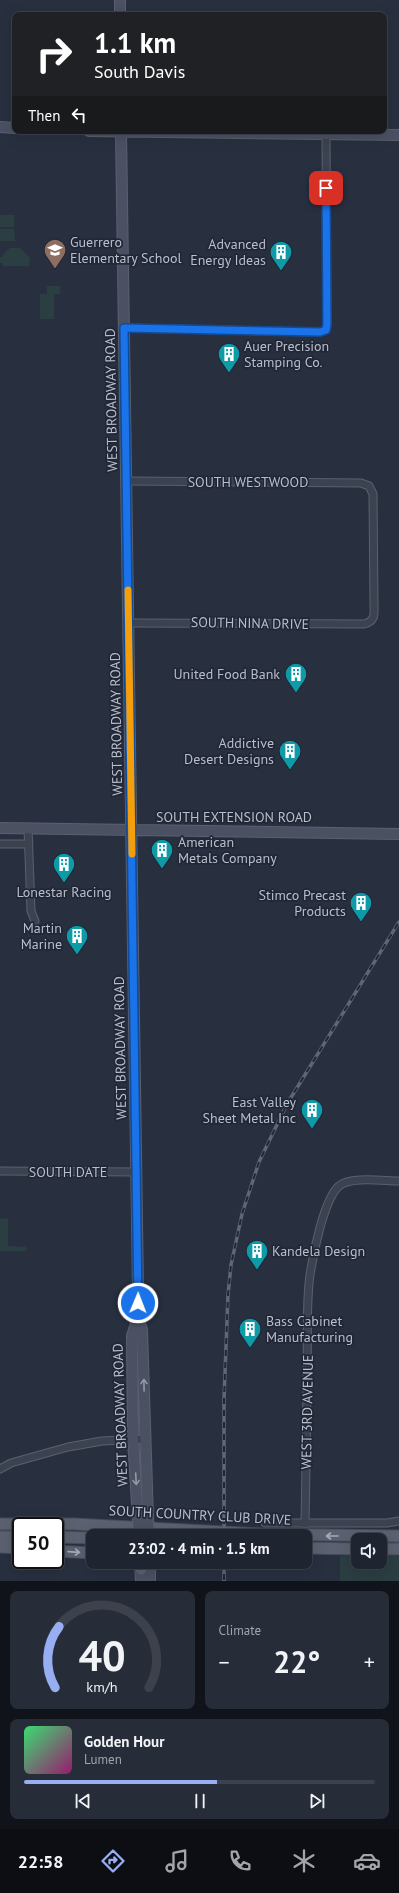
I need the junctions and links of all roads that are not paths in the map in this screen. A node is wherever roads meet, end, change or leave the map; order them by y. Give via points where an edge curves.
1 (120, 0) edge
2 (120, 12) edge
3 (0, 127) edge
4 (12, 128) edge
5 (121, 134) edge
6 (326, 134) joint
7 (399, 135) edge
8 (124, 328) junction
9 (126, 481) junction
10 (129, 623) junction
11 (370, 623) joint
12 (0, 828) edge
13 (28, 828) junction
14 (132, 831) junction
15 (398, 833) edge
16 (0, 844) edge
17 (29, 844) junction
18 (35, 921) dead end
19 (0, 1172) edge
20 (136, 1172) junction
21 (399, 1181) edge
22 (138, 1317) junction
23 (145, 1439) junction
24 (134, 1440) junction
25 (0, 1469) edge
26 (143, 1519) junction
27 (399, 1521) edge
28 (265, 1522) dead end
29 (0, 1524) edge
30 (305, 1524) junction
31 (141, 1529) edge
32 (147, 1529) edge
33 (399, 1536) edge
34 (0, 1537) edge
35 (12, 1537) edge
36 (64, 1537) edge
37 (86, 1538) edge
38 (0, 1547) edge
39 (12, 1548) edge
40 (312, 1548) edge
41 (399, 1548) edge
42 (351, 1549) edge
43 (387, 1549) edge
44 (64, 1551) edge
45 (86, 1553) edge
46 (140, 1569) edge
47 (150, 1569) edge
48 (141, 1581) edge
49 (150, 1581) edge

1 - 2 main road
3 - 4 main road
5 - 8 main road, WEST BROADWAY ROAD
6 - 7 main road
6 - 8 street via 326,330 320,332
8 - 9 main road, WEST BROADWAY ROAD
9 - 10 main road, WEST BROADWAY ROAD
9 - 11 street, SOUTH WESTWOOD via 361,483 369,486 373,494 374,562 374,619
10 - 11 street, SOUTH NINA DRIVE
10 - 14 main road, WEST BROADWAY ROAD
12 - 13 main road, SOUTH EXTENSION ROAD
13 - 14 main road, SOUTH EXTENSION ROAD
13 - 17 street
14 - 15 main road, SOUTH EXTENSION ROAD
14 - 20 main road, WEST BROADWAY ROAD
16 - 17 street
17 - 18 street via 31,911
19 - 20 street, SOUTH DATE
20 - 22 main road, WEST BROADWAY ROAD
21 - 30 street, WEST 3RD AVENUE via 347,1182 332,1196 325,1212 309,1288
23 -> 22 main road, WEST BROADWAY ROAD via 142,1330
22 - 24 main road, WEST BROADWAY ROAD via 132,1336
23 - 24 street
23 - 26 main road, WEST BROADWAY ROAD
24 - 25 street via 102,1441 68,1447 11,1463
24 -> 26 main road, WEST BROADWAY ROAD
26 - 31 main road, WEST BROADWAY ROAD, bridge
26 - 32 main road, WEST BROADWAY ROAD, bridge
27 - 30 street, SOUTH COUNTRY CLUB DRIVE
28 - 30 street, SOUTH COUNTRY CLUB DRIVE
33 -> 29 main road, SOUTH COUNTRY CLUB DRIVE via 292,1535 74,1524
34 - 35 main road
36 - 37 main road
38 - 39 main road
40 - 42 main road
41 - 43 main road
44 -> 45 main road
46 - 48 main road
47 - 49 main road

